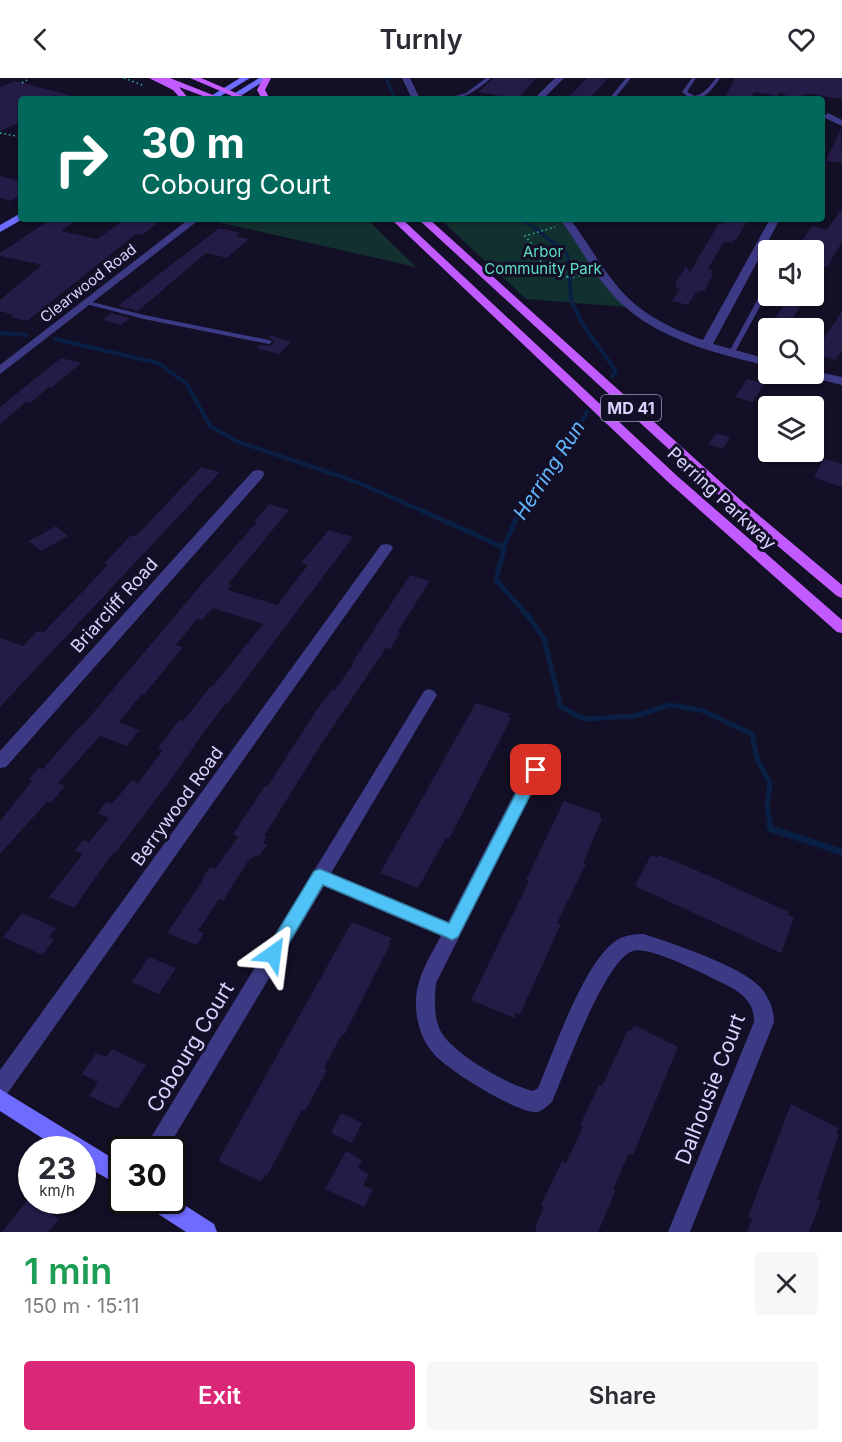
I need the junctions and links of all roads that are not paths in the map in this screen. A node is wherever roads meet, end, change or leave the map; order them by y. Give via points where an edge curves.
1 (153, 78) edge
2 (164, 78) edge
3 (194, 78) edge
4 (246, 78) edge
5 (266, 78) edge
6 (406, 78) edge
7 (489, 78) edge
8 (560, 78) edge
9 (629, 78) edge
10 (694, 78) edge
11 (718, 78) edge
12 (475, 81) dead end
13 (477, 88) junction
14 (230, 95) edge
15 (183, 96) edge
16 (209, 96) edge
17 (264, 96) edge
18 (415, 96) edge
19 (460, 96) edge
20 (541, 96) edge
21 (614, 96) edge
22 (688, 96) edge
23 (702, 96) edge
24 (828, 116) dead end
25 (842, 123) edge
26 (18, 218) edge
27 (191, 222) edge
28 (399, 222) edge
29 (426, 222) edge
30 (567, 222) edge
31 (773, 222) edge
32 (0, 229) edge
33 (88, 303) junction
34 (758, 304) edge
35 (269, 342) dead end
36 (707, 344) junction
37 (732, 352) junction
38 (758, 360) edge
39 (0, 371) edge
40 (824, 377) edge
41 (842, 381) edge
42 (258, 474) dead end
43 (386, 548) dead end
44 (842, 593) edge
45 (842, 628) edge
46 (429, 695) dead end
47 (0, 762) edge
48 (536, 770) dead end
49 (320, 876) junction
50 (452, 932) junction
51 (0, 1087) edge
52 (0, 1099) edge
53 (58, 1136) edge
54 (163, 1136) edge
55 (179, 1214) edge
56 (206, 1232) edge
57 (679, 1232) edge

1 - 15 main road via 176,88
2 - 16 main road
3 - 14 main road
4 - 14 street
5 - 14 street
5 - 17 main road via 261,90
6 - 18 street
7 - 13 lane
8 - 20 street
9 - 21 lane
10 - 22 lane via 684,92
11 - 23 lane
12 - 13 lane
13 - 19 lane
24 - 25 street
26 - 32 street
27 - 33 street, Clearwood Road
28 - 45 main road, Perring Parkway / MD 41 via 743,542
29 - 44 main road, Perring Parkway / MD 41 via 739,506
30 - 36 street via 615,292 651,322
31 - 36 street
33 - 35 lane
33 - 39 street, Clearwood Road
34 - 37 lane
36 - 37 street
37 - 38 street
40 - 41 street
42 - 47 street, Briarcliff Road
43 - 51 street, Berrywood Road
46 - 49 street, Cobourg Court
48 - 50 street, Dalhousie Court
49 - 50 street
49 - 54 street, Cobourg Court
50 - 57 street, Dalhousie Court via 426,982 425,1014 430,1031 447,1056 464,1069 530,1101 536,1102 545,1095 600,970 622,947 644,942 751,991 763,1009 764,1022
52 - 53 street
55 - 56 street

